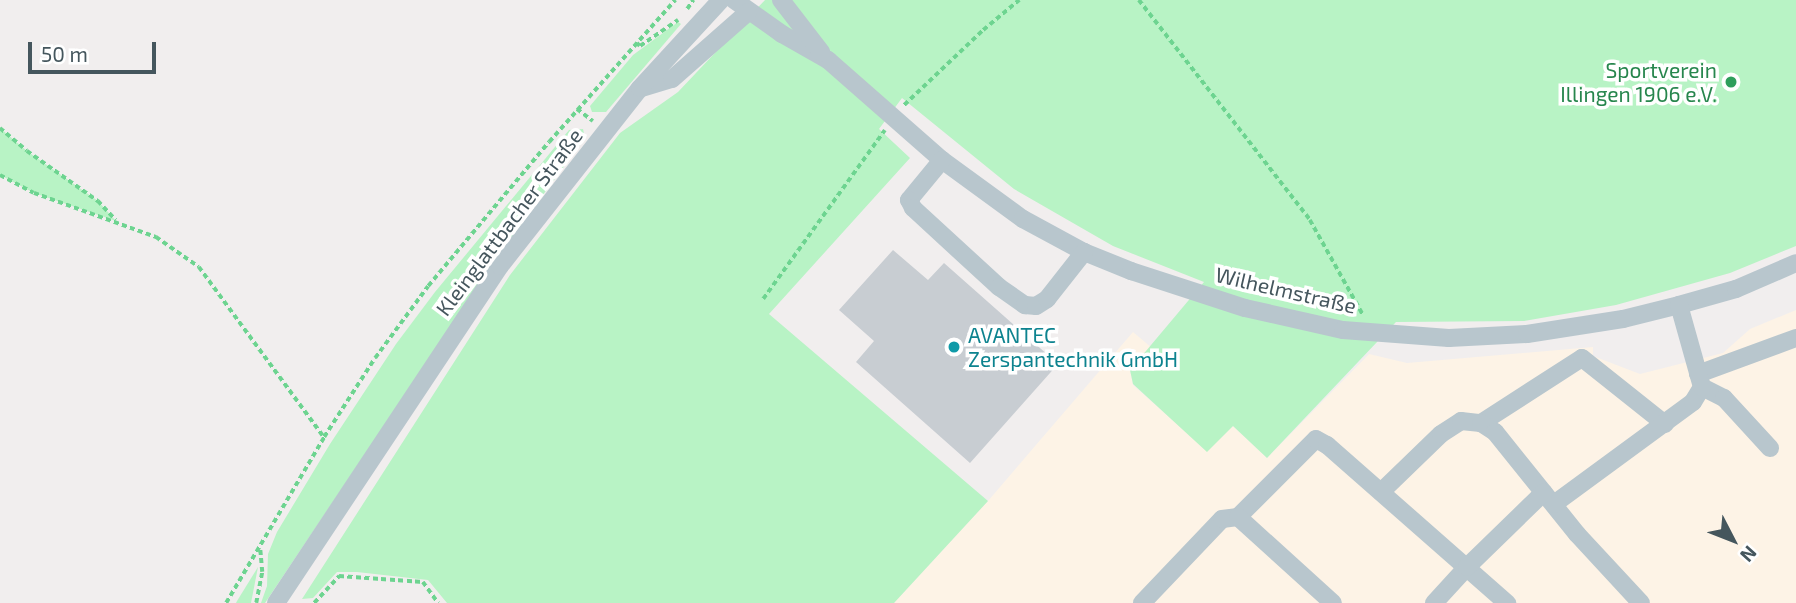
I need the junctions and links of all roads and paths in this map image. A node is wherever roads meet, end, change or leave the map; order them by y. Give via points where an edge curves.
1 (675, 0) edge
2 (693, 0) edge
3 (720, 0) edge
4 (781, 0) edge
5 (1019, 0) edge
6 (1139, 0) edge
7 (741, 6) edge
8 (637, 43) junction
9 (828, 60) junction
10 (640, 88) junction
11 (894, 117) junction
12 (0, 128) edge
13 (942, 160) junction
14 (0, 175) edge
15 (116, 220) junction
16 (1084, 252) junction
17 (1796, 264) edge
18 (763, 299) dead end
19 (1678, 305) junction
20 (1373, 332) junction
21 (1796, 338) edge
22 (1700, 381) junction
23 (1481, 423) junction
24 (1665, 424) junction
25 (324, 437) junction
26 (1770, 448) dead end
27 (1381, 492) junction
28 (1549, 498) junction
29 (1238, 517) junction
30 (260, 548) junction
31 (1467, 567) junction
32 (226, 603) edge
33 (256, 603) edge
34 (276, 603) edge
35 (314, 603) edge
36 (438, 603) edge
37 (1142, 603) edge
38 (1333, 603) edge
39 (1434, 603) edge
40 (1507, 603) edge
41 (1642, 603) edge

1 - 8 path
2 - 8 path via 683,17 640,46
3 - 10 street, Kleinglattbacher Straße
4 - 9 street, Wilhelmstraße
5 - 11 path
6 - 20 path via 1310,220
7 - 9 street, Wilhelmstraße
7 - 10 street via 672,79
8 - 25 path via 428,286 374,358
9 - 11 street, Wilhelmstraße
10 - 34 street, Kleinglattbacher Straße via 500,267
11 - 13 street, Wilhelmstraße
11 - 18 path
12 - 15 path via 98,201
13 - 16 street, Wilhelmstraße via 1023,219
13 - 16 street via 909,200 913,208 1025,305 1037,306 1047,299
14 - 15 path via 34,193
15 - 25 path via 177,249 200,267
16 - 20 street, Wilhelmstraße via 1245,308 1343,330
17 - 19 street, Wilhelmstraße via 1736,289
19 - 20 street, Wilhelmstraße via 1527,334 1449,338
19 - 22 street
21 - 22 street
22 - 24 street via 1693,402
22 - 26 street via 1724,398
23 - 24 street via 1581,358
23 - 27 street via 1461,421 1441,434
23 - 28 street via 1495,432
24 - 28 street
25 - 30 path
27 - 29 street via 1316,439
27 - 31 street
28 - 31 street
28 - 41 street
29 - 37 street via 1222,519
29 - 38 street
30 - 32 path
30 - 33 path via 262,572
31 - 39 street
31 - 40 street
35 - 36 path via 339,576 423,582

